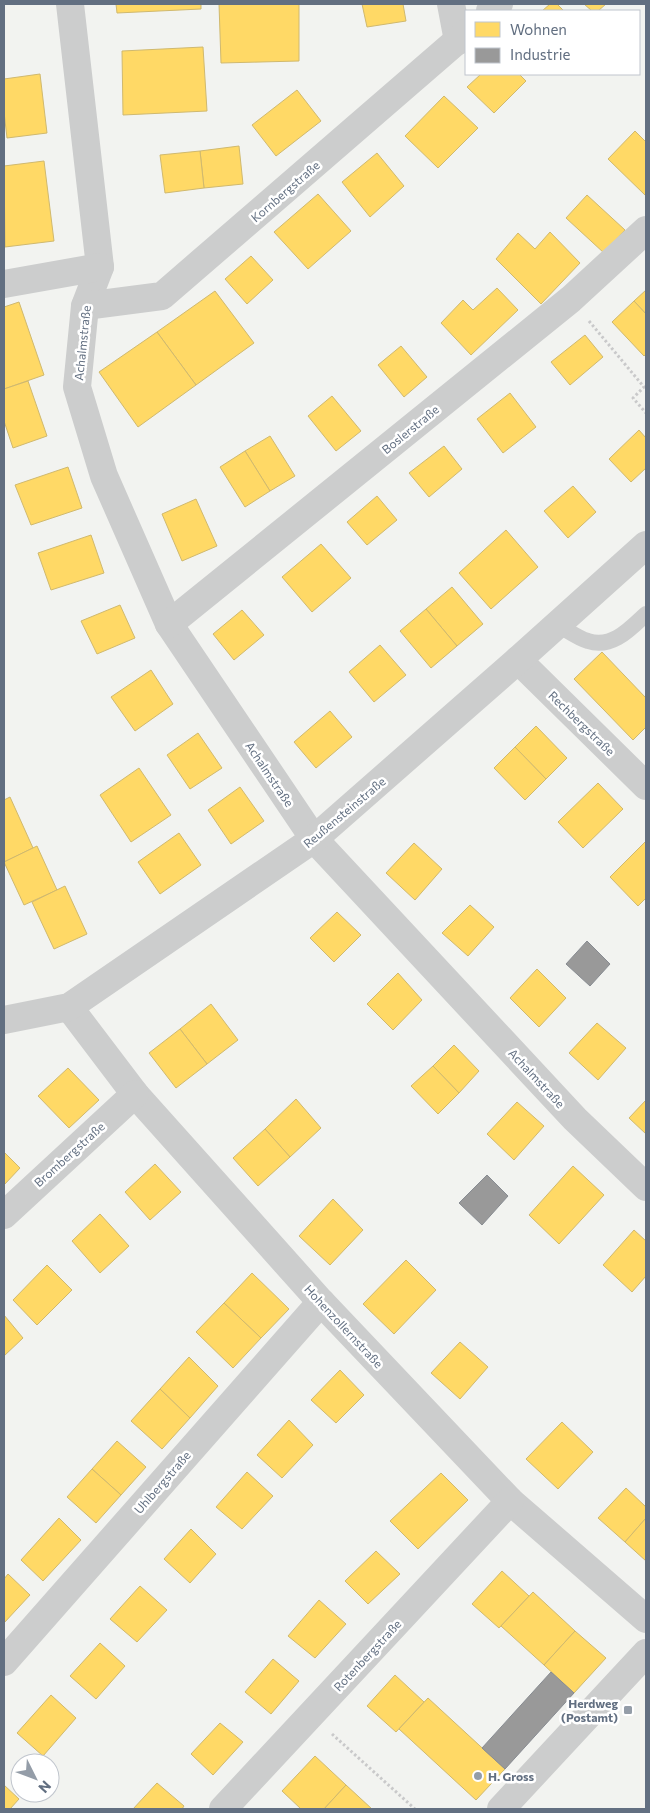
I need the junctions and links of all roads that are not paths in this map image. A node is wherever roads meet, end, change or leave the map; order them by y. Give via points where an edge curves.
1 (70, 4) edge
2 (451, 4) edge
3 (462, 37) edge
4 (646, 230) edge
5 (100, 267) junction
6 (4, 284) edge
7 (85, 306) junction
8 (646, 545) edge
9 (646, 614) edge
10 (169, 624) junction
11 (556, 624) junction
12 (518, 660) junction
13 (646, 786) edge
14 (314, 839) junction
15 (69, 1008) junction
16 (4, 1020) edge
17 (135, 1094) junction
18 (646, 1187) edge
19 (4, 1214) edge
20 (321, 1302) junction
21 (510, 1501) junction
22 (646, 1619) edge
23 (646, 1653) edge
24 (4, 1662) edge
25 (223, 1809) edge
26 (501, 1809) edge

1 - 5 street, Achalmstraße
2 - 3 street
3 - 7 street, Kornbergstraße via 162,296
4 - 10 street, Boslerstraße via 571,299
5 - 6 street
5 - 7 street, Achalmstraße
7 - 10 street, Achalmstraße via 77,387 104,476
8 - 11 street, Reußensteinstraße
9 - 11 lane via 606,644 588,641
10 - 14 street, Achalmstraße
11 - 12 street, Reußensteinstraße
12 - 13 street, Rechbergstraße
12 - 14 street, Reußensteinstraße
14 - 15 street, Reußensteinstraße
14 - 18 street, Achalmstraße via 575,1119
15 - 16 street, Reußensteinstraße
15 - 17 street, Hohenzollernstraße
17 - 19 street, Brombergstraße
17 - 20 street, Hohenzollernstraße
20 - 21 street, Hohenzollernstraße
20 - 24 street, Uhlbergstraße
21 - 22 street, Hohenzollernstraße
21 - 25 street, Rotenbergstraße
23 - 26 street

